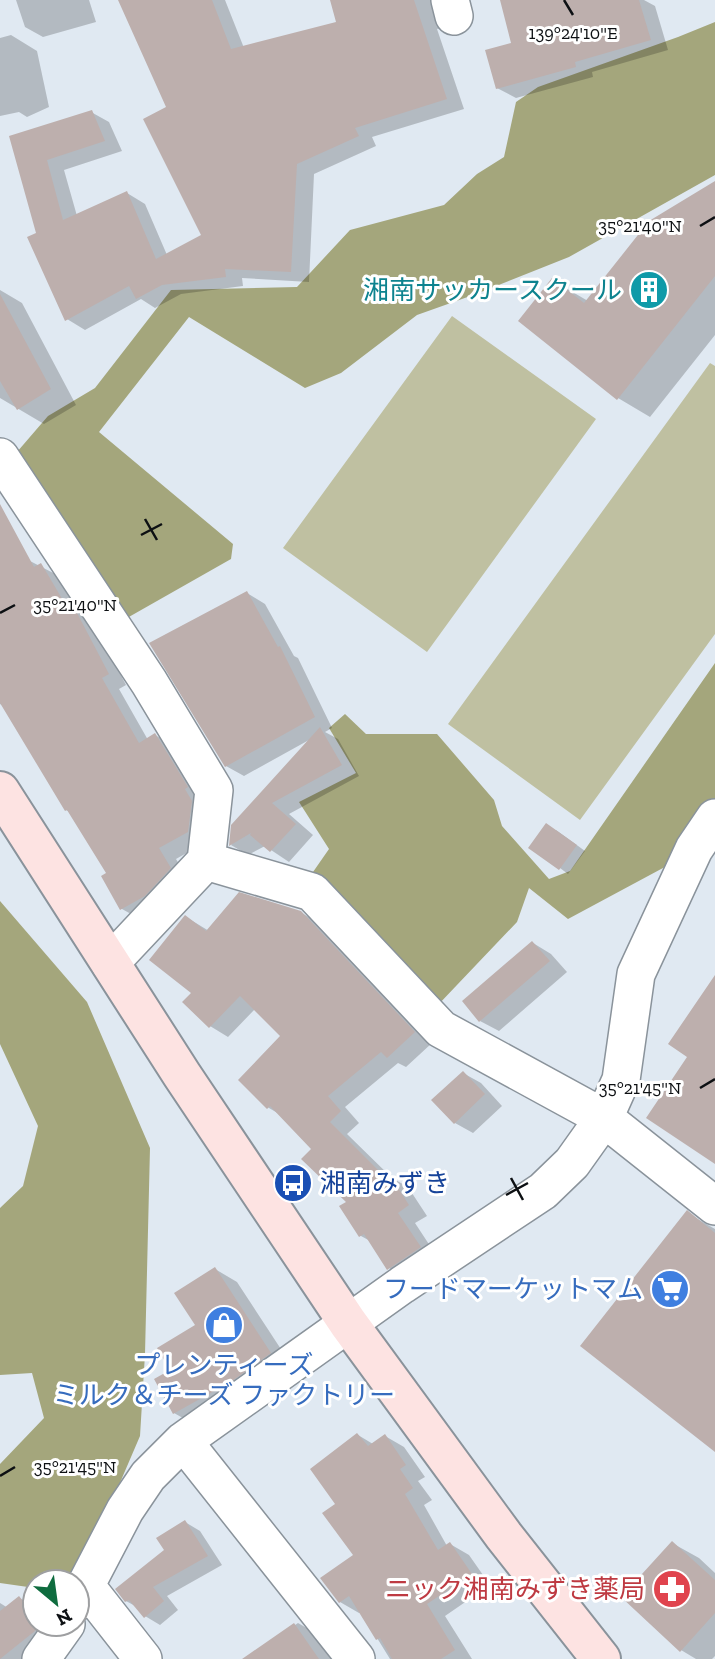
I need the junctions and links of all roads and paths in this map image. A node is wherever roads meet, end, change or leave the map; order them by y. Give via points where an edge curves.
1 (0, 457) edge
2 (0, 791) edge
3 (715, 818) edge
4 (206, 861) junction
5 (110, 963) junction
6 (604, 1118) junction
7 (715, 1206) edge
8 (348, 1323) junction
9 (183, 1441) junction
10 (91, 1574) edge
11 (91, 1604) edge
12 (56, 1638) edge
13 (41, 1659) edge
14 (143, 1659) edge
15 (356, 1659) edge
16 (601, 1659) edge

1 - 4 street via 134,659 214,790
2 - 5 street
3 - 6 street via 694,849 636,974 621,1080
4 - 5 street
4 - 6 street via 312,892 442,1029
5 - 8 street
6 - 7 street
6 - 8 street via 572,1163 542,1191
8 - 9 street
8 - 16 street via 504,1536
9 - 10 street via 148,1476
9 - 15 street
11 - 14 street
12 - 13 street

